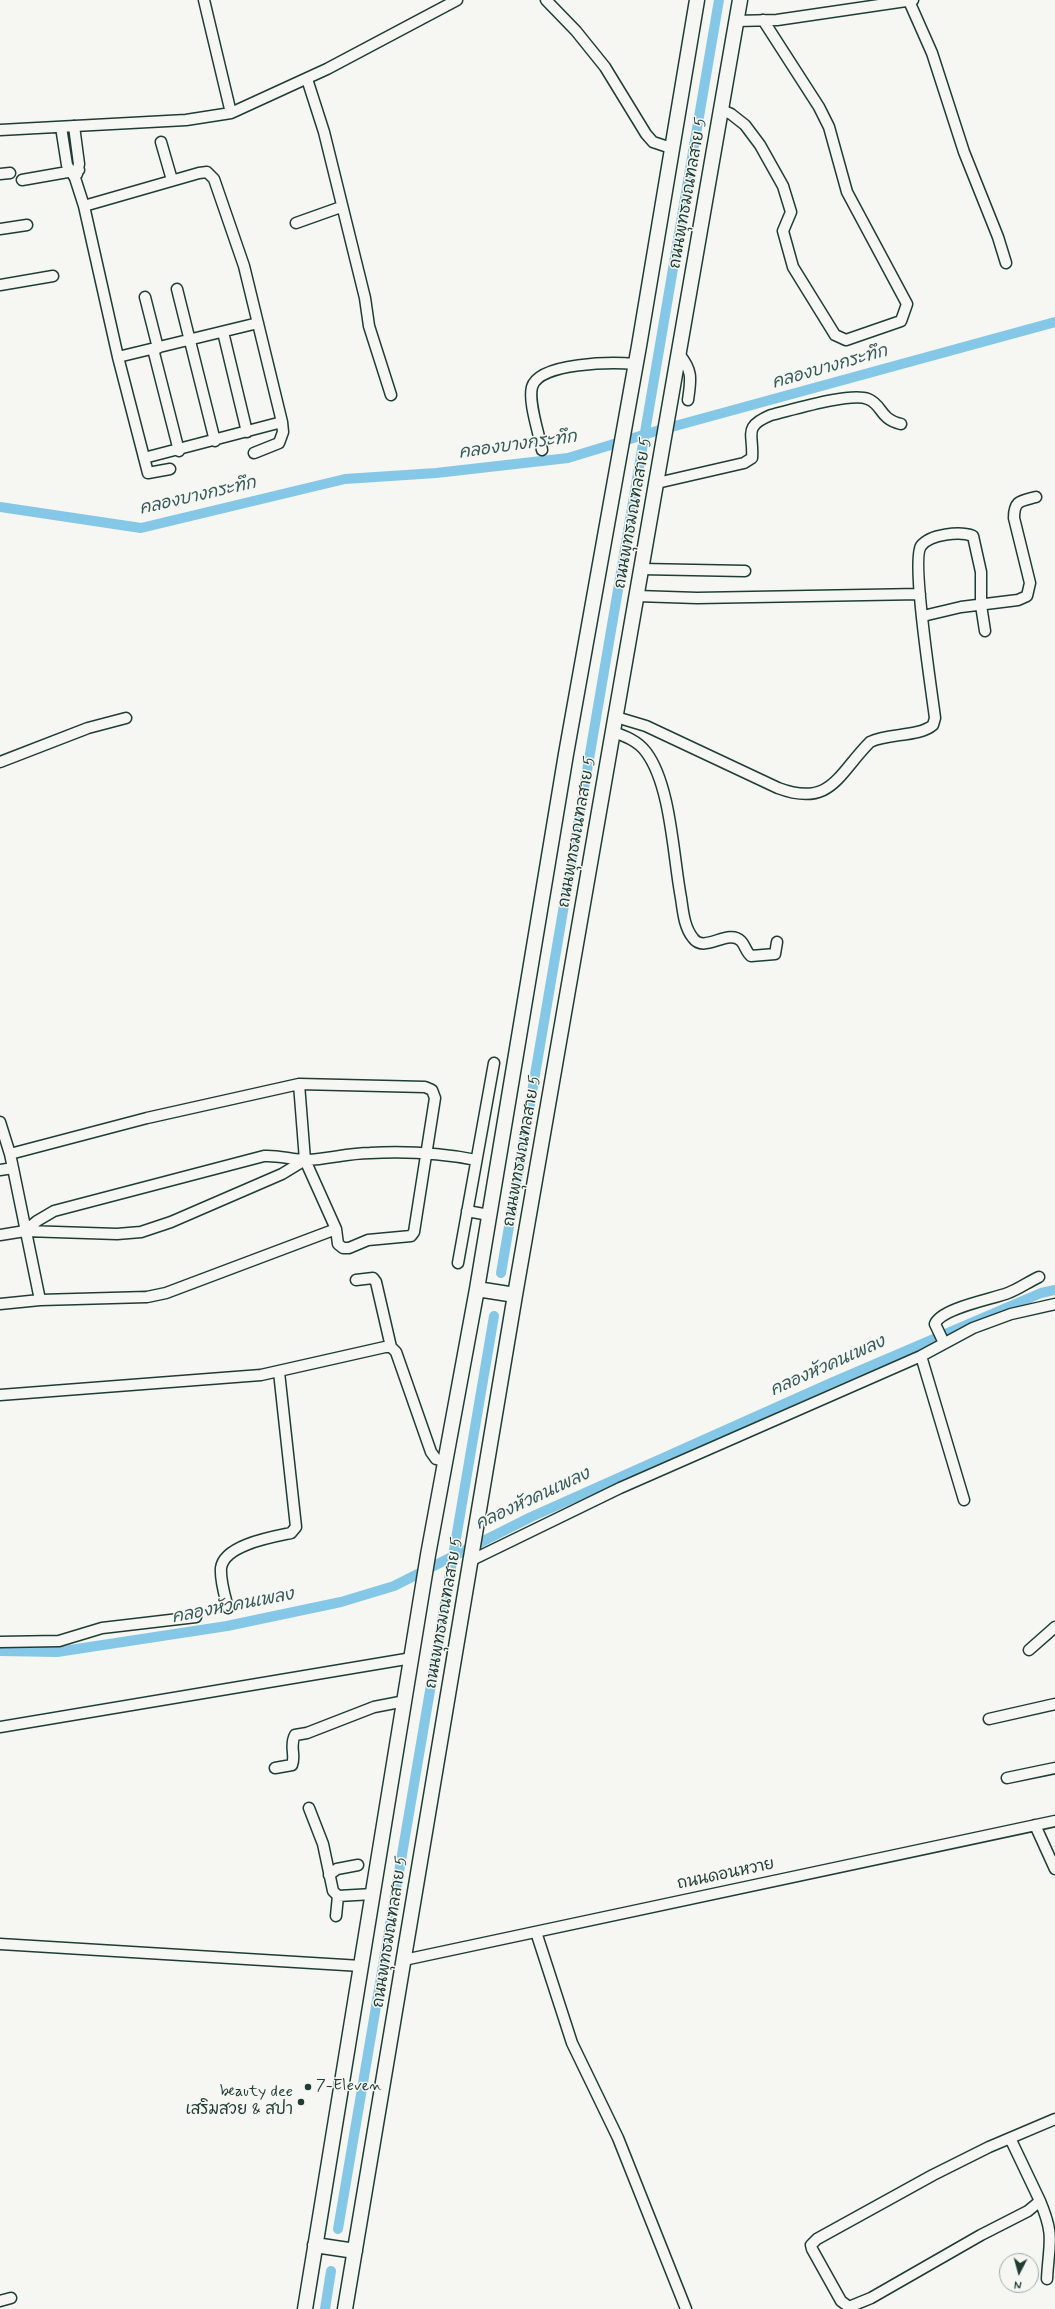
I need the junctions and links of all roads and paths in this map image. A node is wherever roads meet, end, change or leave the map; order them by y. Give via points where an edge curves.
1 (204, 0) edge
2 (457, 0) edge
3 (546, 0) edge
4 (697, 0) edge
5 (740, 0) edge
6 (911, 1) edge
7 (763, 20) junction
8 (736, 22) junction
9 (307, 79) junction
10 (720, 109) junction
11 (231, 113) junction
12 (74, 126) junction
13 (61, 127) junction
14 (0, 130) edge
15 (161, 142) dead end
16 (671, 148) junction
17 (75, 173) junction
18 (22, 180) dead end
19 (172, 180) junction
20 (84, 206) junction
21 (341, 207) junction
22 (296, 223) dead end
23 (27, 225) dead end
24 (0, 229) edge
25 (1006, 263) dead end
26 (53, 276) dead end
27 (0, 285) edge
28 (177, 289) dead end
29 (145, 297) dead end
30 (258, 323) junction
31 (223, 332) junction
32 (191, 339) junction
33 (156, 348) junction
34 (679, 354) junction
35 (118, 357) junction
36 (635, 364) junction
37 (391, 395) dead end
38 (688, 400) dead end
39 (282, 422) junction
40 (900, 424) dead end
41 (247, 432) junction
42 (215, 441) junction
43 (542, 450) dead end
44 (179, 451) junction
45 (254, 454) dead end
46 (144, 458) junction
47 (170, 469) dead end
48 (656, 483) junction
49 (1036, 497) dead end
50 (642, 569) junction
51 (745, 571) dead end
52 (920, 594) junction
53 (637, 596) junction
54 (981, 605) junction
55 (923, 616) junction
56 (984, 631) dead end
57 (616, 717) junction
58 (126, 718) dead end
59 (613, 732) junction
60 (0, 762) edge
61 (776, 942) dead end
62 (494, 1063) dead end
63 (299, 1084) junction
64 (0, 1122) edge
65 (10, 1154) junction
66 (424, 1154) junction
67 (305, 1160) junction
68 (476, 1163) junction
69 (13, 1168) junction
70 (0, 1170) edge
71 (467, 1211) junction
72 (489, 1215) junction
73 (336, 1229) junction
74 (25, 1231) junction
75 (0, 1235) edge
76 (458, 1263) dead end
77 (1039, 1277) dead end
78 (356, 1280) dead end
79 (477, 1289) junction
80 (515, 1295) junction
81 (40, 1300) junction
82 (0, 1304) edge
83 (1055, 1304) edge
84 (943, 1341) junction
85 (391, 1347) junction
86 (921, 1356) junction
87 (280, 1372) junction
88 (0, 1395) edge
89 (444, 1461) junction
90 (964, 1500) dead end
91 (472, 1560) junction
92 (228, 1608) dead end
93 (196, 1617) dead end
94 (1055, 1627) edge
95 (0, 1642) edge
96 (1029, 1650) dead end
97 (412, 1658) junction
98 (405, 1701) junction
99 (1055, 1704) edge
100 (989, 1719) dead end
101 (0, 1727) edge
102 (275, 1768) dead end
103 (1055, 1768) edge
104 (1007, 1778) dead end
105 (309, 1808) dead end
106 (1055, 1821) edge
107 (1035, 1825) junction
108 (358, 1865) dead end
109 (1055, 1869) edge
110 (329, 1875) junction
111 (373, 1894) junction
112 (338, 1896) junction
113 (336, 1916) dead end
114 (536, 1932) junction
115 (0, 1944) edge
116 (404, 1960) junction
117 (361, 1966) junction
118 (1055, 2118) edge
119 (1010, 2138) junction
120 (1040, 2201) junction
121 (315, 2245) junction
122 (355, 2251) junction
123 (1047, 2279) dead end
124 (11, 2298) dead end
125 (0, 2301) edge
126 (305, 2309) edge
127 (345, 2309) edge
128 (686, 2309) edge

1 - 11 street
2 - 9 street
3 - 16 street via 576,31 605,67 646,134 653,142
4 - 16 main road, ถนนพุทธมณฑลสาย 5
5 - 8 main road, ถนนพุทธมณฑลสาย 5
6 - 7 street
6 - 25 street via 932,53 964,152 998,236
7 - 8 street
7 - 10 street via 804,81 829,127 847,192 886,268 904,294 907,304 901,320 846,340 835,334 793,267 783,230 791,212 783,186 760,145 745,125
8 - 10 main road, ถนนพุทธมณฑลสาย 5
9 - 11 street
9 - 21 street via 324,132
10 - 34 main road, ถนนพุทธมณฑลสาย 5
11 - 12 street via 186,120
12 - 13 street
12 - 17 street
13 - 14 street
13 - 17 street
15 - 19 street
16 - 36 main road, ถนนพุทธมณฑลสาย 5
17 - 18 street
17 - 20 street
19 - 20 street
19 - 30 street via 207,172 214,179 244,266
20 - 35 street
21 - 22 street
21 - 37 street via 365,298 369,326
23 - 24 street
26 - 27 street
28 - 32 street
29 - 33 street
30 - 31 street
30 - 39 street
31 - 32 street
31 - 41 street
32 - 33 street
32 - 42 street
33 - 35 street
33 - 44 street
34 - 38 street via 691,373
34 - 48 main road, ถนนพุทธมณฑลสาย 5
35 - 46 street
36 - 43 street via 590,364 564,368 537,378 532,386 531,395
36 - 72 main road, ถนนพุทธมณฑลสาย 5
39 - 41 street
39 - 45 street via 283,432 278,443
40 - 48 street via 890,422 874,402 856,396 771,415 753,425 750,433 752,458 744,463
41 - 42 street
42 - 44 street
44 - 46 street
46 - 47 street via 148,473
48 - 50 main road, ถนนพุทธมณฑลสาย 5
49 - 54 street via 1018,502 1014,508 1014,518 1030,583 1027,596 1018,600
50 - 51 street
50 - 53 main road, ถนนพุทธมณฑลสาย 5
52 - 53 street via 697,598
52 - 54 street via 918,564 922,545 934,538 964,532 973,536 976,543 981,572
52 - 55 street
53 - 57 main road, ถนนพุทธมณฑลสาย 5
54 - 55 street
54 - 56 street
55 - 57 street via 935,718 933,725 870,742 836,781 820,792 807,796 796,795 646,726
57 - 59 main road, ถนนพุทธมณฑลสาย 5
58 - 60 street via 88,728
59 - 61 street via 629,737 646,751 659,777 686,924 693,940 701,943 734,938 741,941 750,956 758,957 775,954
59 - 80 main road, ถนนพุทธมณฑลสาย 5
62 - 68 street
63 - 65 street via 147,1118
63 - 66 street via 425,1087 432,1090 435,1098
63 - 67 street
64 - 65 street
65 - 69 street
66 - 67 street via 370,1153
66 - 68 street
66 - 73 street via 414,1232 411,1236 368,1240 343,1248 338,1244
67 - 73 street
67 - 74 street via 278,1155 264,1156 204,1171 54,1212
67 - 74 street via 282,1174 171,1222 141,1232 117,1234
68 - 71 street
69 - 70 street
69 - 74 street
71 - 72 street
71 - 76 street
72 - 79 main road, ถนนพุทธมณฑลสาย 5
73 - 81 street via 166,1293 147,1297
74 - 75 street
74 - 81 street
77 - 84 street via 1010,1292 967,1305 939,1317 935,1324
78 - 85 street via 373,1278 376,1282
79 - 80 main road
79 - 89 main road, ถนนพุทธมณฑลสาย 5
80 - 91 main road, ถนนพุทธมณฑลสาย 5
81 - 82 street
83 - 84 street via 1011,1314
84 - 86 street
85 - 87 street
85 - 89 street via 396,1352 431,1452 436,1459
86 - 90 street
86 - 91 street via 620,1488
87 - 88 street via 261,1376
87 - 92 street via 296,1527 291,1533 239,1547 224,1560 221,1568
89 - 97 main road, ถนนพุทธมณฑลสาย 5
91 - 116 main road, ถนนพุทธมณฑลสาย 5
93 - 95 street via 102,1628 59,1641
94 - 96 street
97 - 98 main road, ถนนพุทธมณฑลสาย 5
97 - 101 street
98 - 102 street via 374,1707 307,1733 295,1735 292,1765
98 - 111 main road, ถนนพุทธมณฑลสาย 5
99 - 100 street
103 - 104 street
105 - 110 street via 323,1844
106 - 107 street, ถนนดอนหวาย
107 - 109 street
107 - 114 street, ถนนดอนหวาย
108 - 110 street via 337,1869
110 - 112 street via 333,1890
111 - 112 street
111 - 117 main road, ถนนพุทธมณฑลสาย 5
112 - 113 street
114 - 116 street, ถนนดอนหวาย
114 - 128 street via 572,2043 618,2138
115 - 117 street
116 - 122 main road, ถนนพุทธมณฑลสาย 5
117 - 121 main road, ถนนพุทธมณฑลสาย 5
118 - 119 street
119 - 120 street
119 - 120 street via 933,2175 833,2230 817,2239 811,2245 812,2249 841,2301 849,2307 855,2306 1028,2211
120 - 123 street via 1054,2226 1055,2238 1049,2253
121 - 122 main road
121 - 126 main road, ถนนพุทธมณฑลสาย 5
122 - 127 main road, ถนนพุทธมณฑลสาย 5
124 - 125 street

